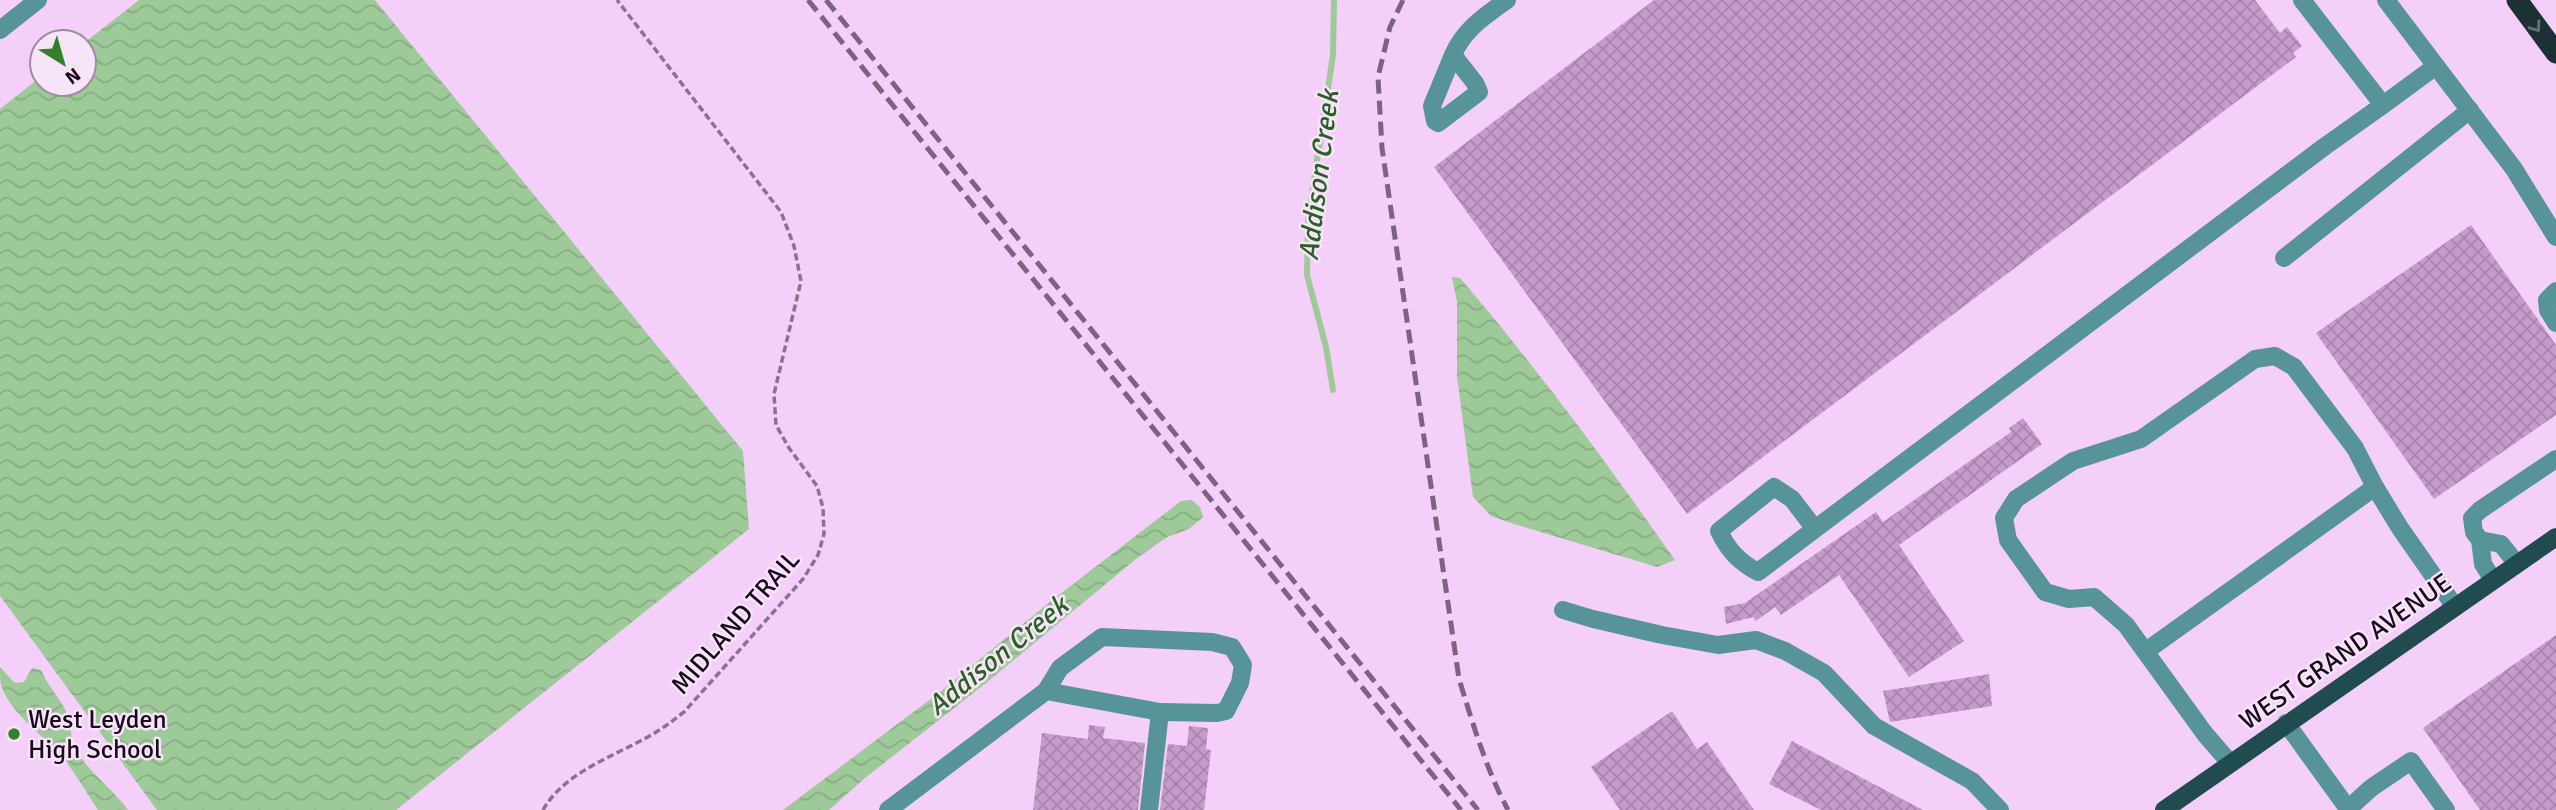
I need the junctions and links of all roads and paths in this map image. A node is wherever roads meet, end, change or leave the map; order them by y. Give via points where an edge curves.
1 (38, 0) edge
2 (617, 0) edge
3 (1507, 0) edge
4 (2302, 0) edge
5 (2386, 0) edge
6 (2517, 0) edge
7 (17, 6) edge
8 (0, 30) edge
9 (2556, 53) edge
10 (1453, 54) dead end
11 (2436, 66) junction
12 (2383, 106) junction
13 (2470, 110) junction
14 (2556, 237) edge
15 (2284, 258) dead end
16 (2556, 291) edge
17 (2556, 323) edge
18 (2556, 459) edge
19 (2375, 487) junction
20 (1815, 529) junction
21 (2556, 537) edge
22 (2480, 540) junction
23 (2517, 564) junction
24 (2493, 580) junction
25 (2455, 607) junction
26 (1563, 610) dead end
27 (2146, 651) junction
28 (1046, 691) junction
29 (1160, 712) junction
30 (2286, 723) junction
31 (2230, 763) junction
32 (543, 810) edge
33 (888, 810) edge
34 (1149, 810) edge
35 (2000, 810) edge
36 (2164, 810) edge
37 (2348, 810) edge
38 (2446, 810) edge

1 - 7 street
2 - 32 path, MIDLAND TRAIL via 781,212 801,281 774,394 776,425 817,486 824,508 824,534 803,579 684,712 575,777 550,797
3 - 10 street via 1465,31
4 - 12 street
5 - 11 street
6 -> 9 highway
7 - 8 street
11 - 12 street
11 - 13 street
12 - 20 street
13 - 14 street
13 - 15 street
16 - 17 street via 2547,300
18 - 22 street via 2480,509 2472,518
19 - 25 street
19 - 27 street
19 - 27 street via 2355,448 2294,367 2275,356 2255,359 2141,439 2073,461 2016,499 2004,519 2008,540 2045,592 2069,598 2094,597 2126,625
20 - 20 street via 1758,572 1742,563 1718,531 1774,487 1791,499
21 - 23 main road, WEST GRAND AVENUE
22 - 23 street via 2501,544
22 - 24 street via 2483,564
23 - 24 main road, WEST GRAND AVENUE
24 - 25 main road, WEST GRAND AVENUE
25 - 30 main road, WEST GRAND AVENUE
26 - 35 street via 1685,639 1718,645 1756,640 1785,651 1824,673 1874,726 1972,781
27 - 31 street
28 - 29 street
28 - 29 street via 1060,668 1102,637 1232,647 1243,665 1226,711
28 - 33 street
29 - 34 street
30 - 31 main road, WEST GRAND AVENUE
30 - 37 street
31 - 36 main road, WEST GRAND AVENUE
37 - 38 street via 2411,761

